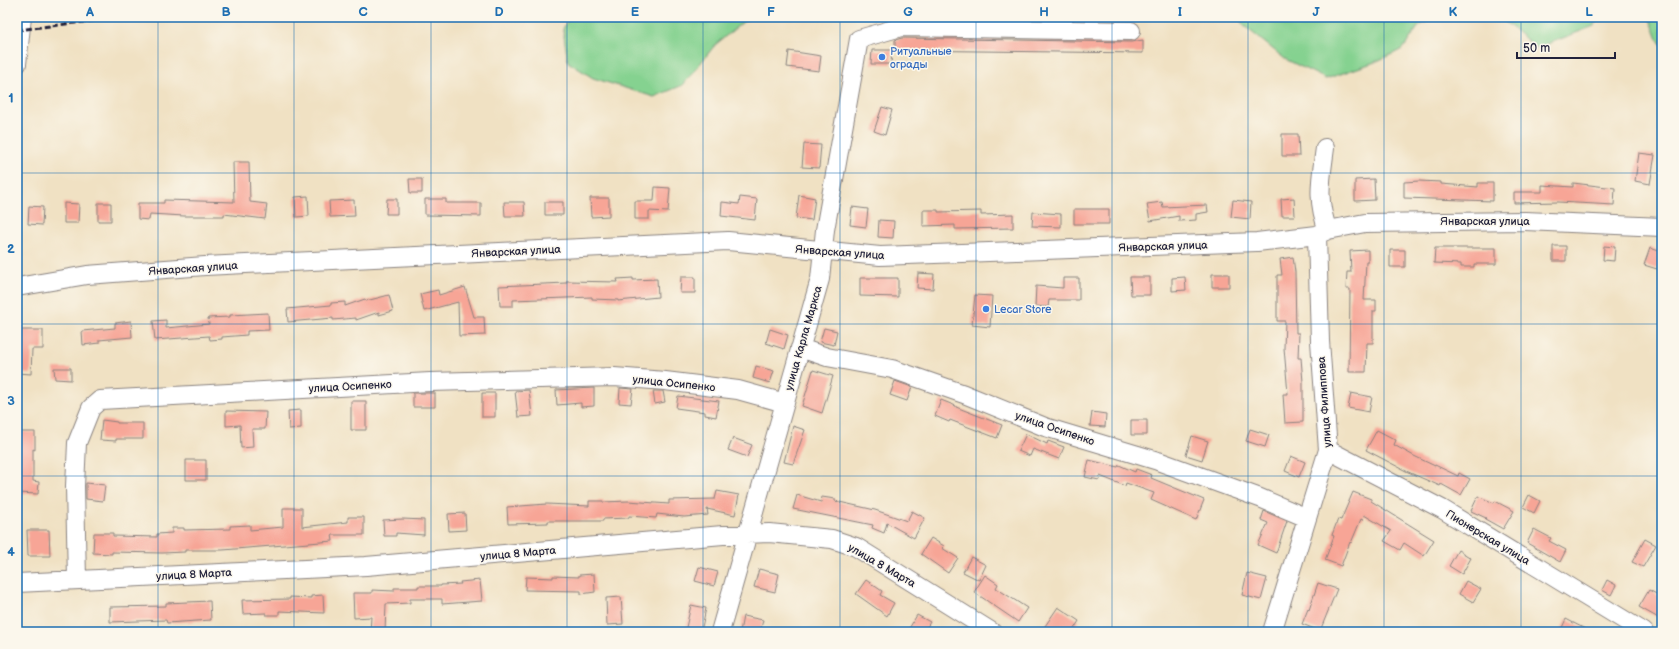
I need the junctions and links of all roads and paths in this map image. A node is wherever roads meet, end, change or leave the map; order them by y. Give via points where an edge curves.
1 (22, 17) edge
2 (893, 23) edge
3 (1131, 31) dead end
4 (17, 64) edge
5 (1324, 148) dead end
6 (1662, 226) edge
7 (1323, 232) junction
8 (823, 252) junction
9 (17, 287) edge
10 (800, 348) junction
11 (785, 403) junction
12 (1328, 450) junction
13 (1307, 518) junction
14 (748, 534) junction
15 (77, 580) junction
16 (17, 583) edge
17 (720, 632) edge
18 (992, 632) edge
19 (1272, 632) edge
20 (1644, 632) edge

1 - 4 street
2 - 3 street via 901,27
2 - 8 street, улица Карла Маркса via 859,39 824,230
5 - 7 street, улица Филиппова via 1319,190
6 - 7 street, Январская улица via 1525,220 1365,223
7 - 8 street, Январская улица via 1257,242 888,256
7 - 12 street, улица Филиппова via 1320,341
8 - 9 street, Январская улица via 728,241 205,266 87,275
8 - 10 street, улица Карла Маркса via 820,279
10 - 11 street, улица Карла Маркса
10 - 13 street, улица Осипенко via 827,358 892,369 1045,426 1165,464 1260,498
11 - 14 street, улица Карла Маркса
11 - 15 street, улица Осипенко via 738,390 614,377 430,382 100,400 91,408 77,443
12 - 13 street, улица Филиппова
12 - 20 street, Пионерская улица via 1442,509
13 - 19 street, улица Филиппова
14 - 15 street, улица 8 Марта via 366,566
14 - 17 street, улица Карла Маркса
14 - 18 street, улица 8 Марта via 769,533 832,539 856,547
15 - 16 street, улица 8 Марта

